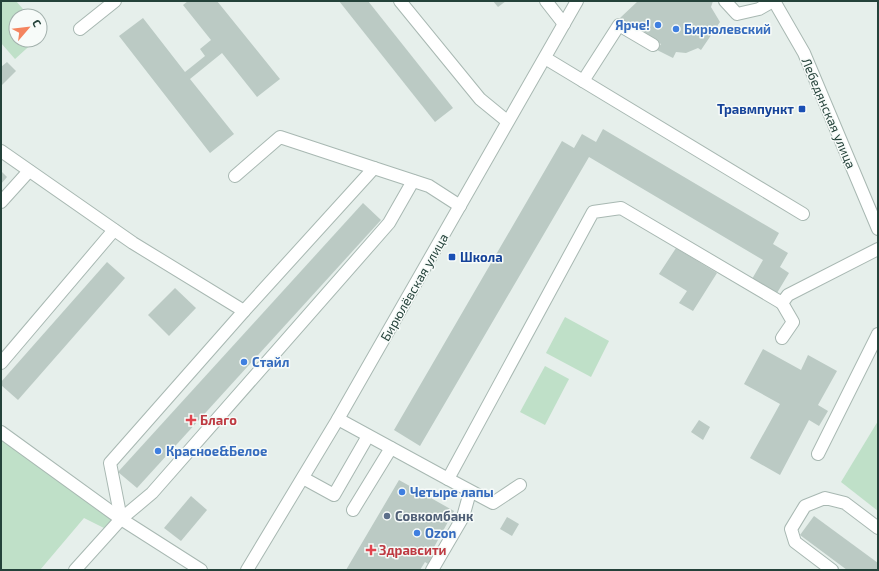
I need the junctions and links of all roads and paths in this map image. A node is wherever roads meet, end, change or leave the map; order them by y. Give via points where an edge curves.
1 (116, 1) edge
2 (400, 1) edge
3 (546, 1) edge
4 (577, 1) edge
5 (725, 1) edge
6 (773, 1) edge
7 (564, 24) junction
8 (80, 29) dead end
9 (653, 45) dead end
10 (545, 58) junction
11 (583, 81) junction
12 (507, 121) junction
13 (1, 151) edge
14 (374, 168) junction
15 (29, 170) junction
16 (235, 176) dead end
17 (413, 181) junction
18 (1, 202) edge
19 (460, 206) junction
20 (803, 214) dead end
21 (878, 229) edge
22 (114, 230) junction
23 (878, 249) edge
24 (782, 303) junction
25 (244, 311) junction
26 (878, 334) edge
27 (782, 338) dead end
28 (1, 362) edge
29 (338, 419) junction
30 (1, 432) edge
31 (368, 436) junction
32 (391, 448) junction
33 (818, 454) dead end
34 (303, 478) junction
35 (448, 479) junction
36 (520, 485) dead end
37 (470, 492) junction
38 (353, 510) dead end
39 (121, 519) junction
40 (878, 528) edge
41 (76, 570) edge
42 (201, 570) edge
43 (247, 570) edge
44 (432, 570) edge
45 (832, 570) edge

1 - 8 street
2 - 12 street via 480,99
3 - 7 street
4 - 7 street, Бирюлёвская улица
5 - 6 street via 737,14 758,9
6 - 21 street, Лебедянская улица via 804,53
7 - 10 street, Бирюлёвская улица
9 - 11 street via 620,25
10 - 11 street
10 - 12 street, Бирюлёвская улица
11 - 20 street
12 - 19 street, Бирюлёвская улица
13 - 15 street
14 - 16 street via 280,138
14 - 17 street
14 - 25 street
15 - 18 street
15 - 22 street
17 - 19 street via 429,186
17 - 39 street via 389,223 152,493
19 - 29 street, Бирюлёвская улица
22 - 25 street
22 - 28 street
23 - 24 street via 788,295
24 - 27 street via 793,322
24 - 35 street via 621,208 593,212
25 - 39 street via 110,463
26 - 33 street
29 - 31 street
29 - 34 street, Бирюлёвская улица
30 - 39 street
31 - 32 street
31 - 34 street via 334,495
32 - 35 street
32 - 38 street
34 - 43 street, Бирюлёвская улица
35 - 37 street
36 - 37 street via 493,503
37 - 44 street via 463,517
39 - 41 street
39 - 42 street
40 - 45 street via 845,503 825,498 805,506 791,529 794,542

